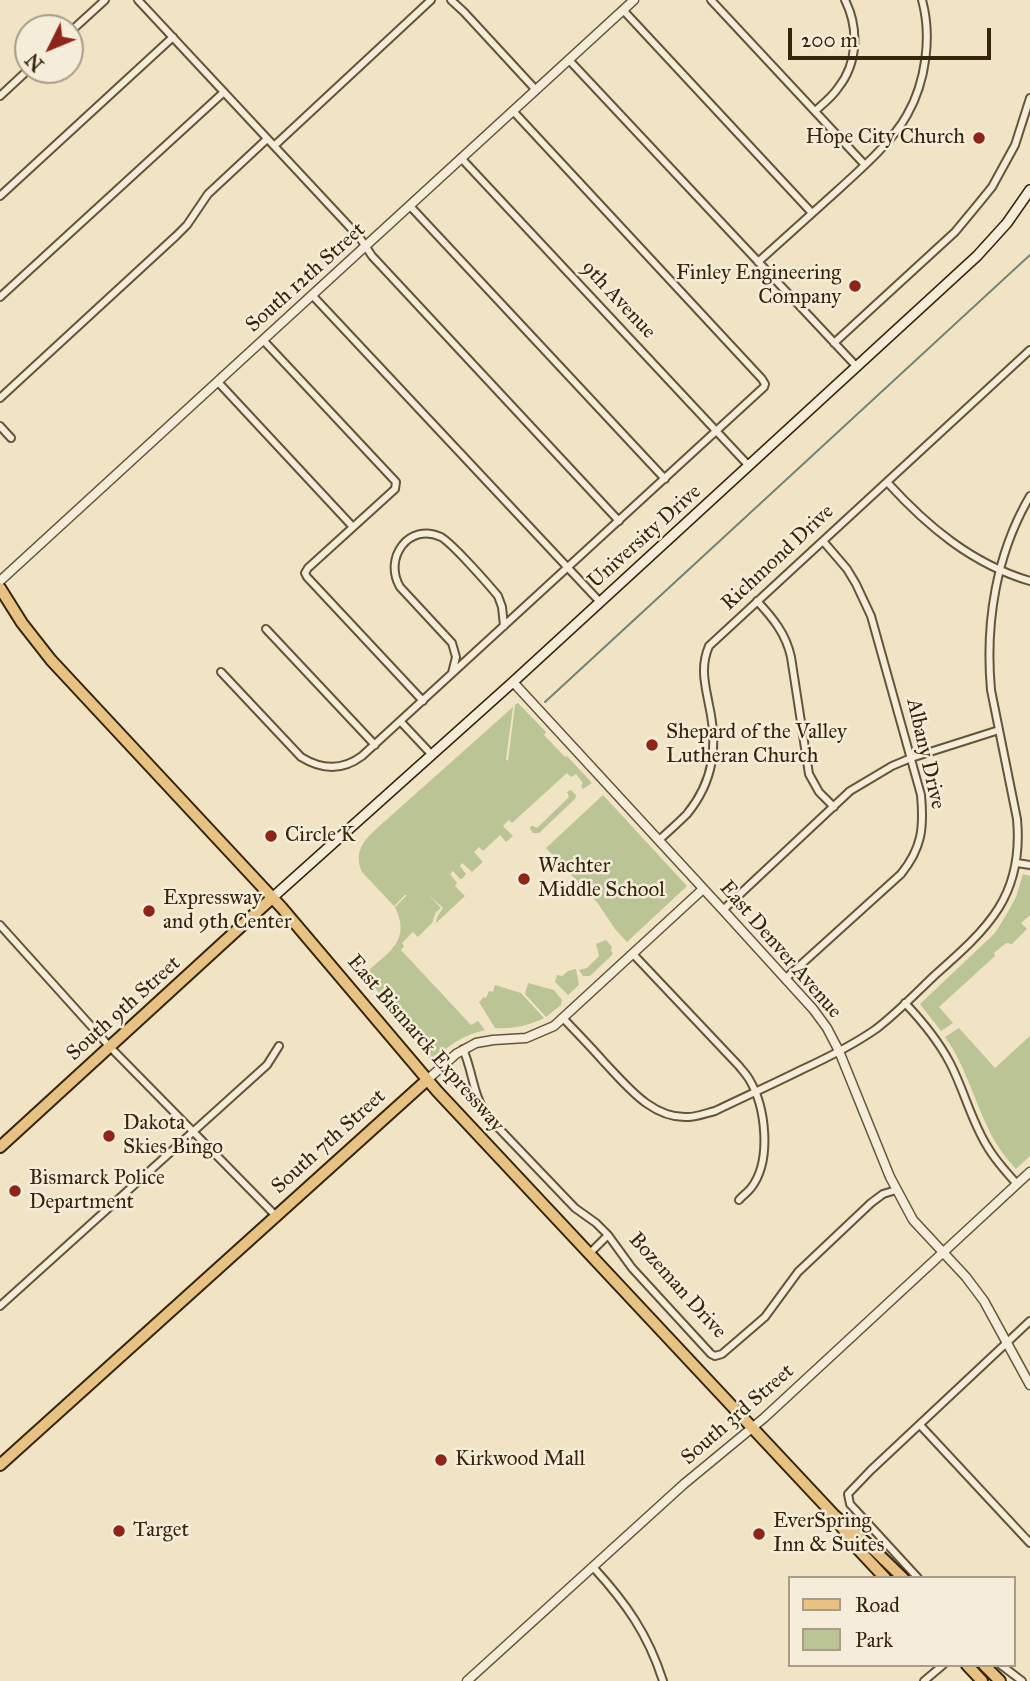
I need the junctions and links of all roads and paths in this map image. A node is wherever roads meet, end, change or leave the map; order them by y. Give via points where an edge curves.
1 (105, 0) edge
2 (138, 0) edge
3 (431, 0) edge
4 (451, 0) edge
5 (634, 0) edge
6 (711, 0) edge
7 (845, 0) edge
8 (922, 0) edge
9 (623, 10) junction
10 (84, 19) edge
11 (173, 37) junction
12 (569, 60) junction
13 (14, 83) edge
14 (536, 90) junction
15 (224, 92) junction
16 (0, 96) edge
17 (1030, 98) edge
18 (513, 111) junction
19 (815, 111) junction
20 (267, 139) junction
21 (274, 146) junction
22 (461, 158) junction
23 (865, 165) junction
24 (1030, 190) edge
25 (0, 196) edge
26 (410, 206) junction
27 (813, 213) junction
28 (366, 247) junction
29 (758, 262) junction
30 (312, 295) junction
31 (0, 297) edge
32 (263, 340) junction
33 (834, 343) junction
34 (1030, 350) edge
35 (857, 367) junction
36 (218, 382) junction
37 (0, 398) edge
38 (0, 426) edge
39 (716, 432) junction
40 (11, 438) dead end
41 (749, 466) junction
42 (665, 479) junction
43 (887, 482) junction
44 (1030, 496) edge
45 (619, 521) junction
46 (353, 527) junction
47 (822, 541) junction
48 (567, 568) junction
49 (1000, 570) junction
50 (0, 581) edge
51 (1030, 581) edge
52 (0, 587) edge
53 (757, 601) junction
54 (600, 602) junction
55 (503, 626) junction
56 (266, 629) dead end
57 (221, 672) dead end
58 (451, 675) junction
59 (513, 682) junction
60 (423, 701) junction
61 (401, 722) junction
62 (999, 730) junction
63 (375, 745) junction
64 (432, 755) junction
65 (911, 758) junction
66 (834, 807) junction
67 (659, 840) junction
68 (1017, 863) junction
69 (1030, 865) edge
70 (703, 889) junction
71 (272, 898) junction
72 (723, 910) junction
73 (0, 925) edge
74 (633, 954) junction
75 (785, 979) junction
76 (905, 1003) junction
77 (563, 1018) junction
78 (279, 1046) dead end
79 (110, 1047) junction
80 (463, 1049) junction
81 (839, 1051) junction
82 (427, 1080) junction
83 (755, 1092) junction
84 (194, 1132) junction
85 (0, 1147) edge
86 (1030, 1172) edge
87 (1017, 1184) junction
88 (896, 1190) junction
89 (739, 1200) dead end
90 (276, 1216) junction
91 (608, 1235) junction
92 (942, 1252) junction
93 (589, 1254) junction
94 (0, 1306) edge
95 (1030, 1321) edge
96 (1007, 1343) junction
97 (1030, 1385) edge
98 (920, 1425) junction
99 (751, 1428) junction
100 (0, 1465) edge
101 (834, 1515) junction
102 (1030, 1543) edge
103 (593, 1567) junction
104 (883, 1576) edge
105 (900, 1576) edge
106 (916, 1576) edge
107 (941, 1667) edge
108 (969, 1667) edge
109 (988, 1667) edge
110 (1004, 1667) edge
111 (467, 1681) edge
112 (663, 1681) edge
113 (924, 1681) edge
114 (982, 1681) edge
115 (1002, 1681) edge
116 (1022, 1681) edge

1 - 10 street
2 - 11 street
3 - 21 street
4 - 14 street
5 - 9 street, South 12th Street
6 - 19 street
7 - 19 street via 855,33 851,64 836,91
8 - 23 street via 926,46 915,98 900,127
9 - 12 street, South 12th Street
9 - 27 street
11 - 15 street
11 - 25 street
12 - 14 street, South 12th Street
12 - 29 street
13 - 16 street
14 - 18 street, South 12th Street
15 - 20 street
15 - 31 street
17 - 33 street via 1015,145 981,201 955,232
18 - 22 street, South 12th Street
18 - 39 street via 762,379 762,390
19 - 23 street
20 - 21 street
20 - 37 street via 208,194 176,236
21 - 28 street
22 - 26 street, South 12th Street
22 - 39 street, 9th Avenue
23 - 27 street
24 - 35 main road, University Drive via 985,249
26 - 28 street, South 12th Street
26 - 42 street
27 - 29 street
28 - 30 street, South 12th Street
28 - 45 street
29 - 33 street
30 - 32 street, South 12th Street
30 - 48 street
32 - 36 street, South 12th Street
32 - 46 street via 397,484
33 - 35 street
34 - 43 street, Richmond Drive
35 - 41 main road, University Drive
36 - 46 street
36 - 50 street, South 12th Street
38 - 40 street
39 - 41 street, 9th Avenue
39 - 42 street
41 - 54 main road, University Drive
42 - 45 street
43 - 47 street, Richmond Drive
43 - 49 street via 934,529
44 - 49 street
45 - 48 street
46 - 60 street via 308,568 307,578
47 - 53 street, Richmond Drive
47 - 65 street, Albany Drive via 846,569 872,616
48 - 54 street
48 - 55 street
49 - 51 street
49 - 62 street via 992,609 989,669
52 - 71 main road, East Bismarck Expressway via 46,653
53 - 66 street via 785,639 809,774
53 - 67 street, Richmond Drive via 705,654 705,686 714,726 711,767 694,804
54 - 59 main road, University Drive
55 - 58 street
55 - 58 street via 498,596 444,539 426,534 404,543 394,560 395,577 452,642 456,657
56 - 63 street
57 - 63 street via 307,760 339,767
58 - 60 street
59 - 64 main road, University Drive
59 - 67 street, East Denver Avenue
60 - 61 street
61 - 63 street
61 - 64 street
62 - 65 street
62 - 68 street via 1017,819
64 - 71 main road, University Drive
65 - 66 street via 850,791
65 - 75 street, Albany Drive via 923,811 922,834 914,856 901,874
66 - 72 street
67 - 70 street, East Denver Avenue
68 - 69 street
68 - 76 street via 1005,896 984,930
70 - 72 street, East Denver Avenue
70 - 74 street, South 7th Street
71 - 79 main road, South 9th Street
71 - 82 main road, East Bismarck Expressway
72 - 75 street, East Denver Avenue
73 - 79 street
74 - 77 street, South 7th Street
74 - 83 street via 739,1066
75 - 81 street, East Denver Avenue via 813,1009
76 - 81 street
76 - 87 street via 941,1047 986,1145
77 - 80 street, South 7th Street via 526,1038 484,1041
77 - 83 street via 629,1089 656,1110 688,1117 715,1111
78 - 84 street via 267,1065
79 - 84 street
79 - 85 main road, South 9th Street
80 - 82 street, South 7th Street
80 - 91 street, Bozeman Drive via 488,1117 575,1208
81 - 83 street
81 - 88 street, East Denver Avenue
82 - 90 main road, South 7th Street
82 - 93 main road, East Bismarck Expressway
83 - 89 street via 764,1121 764,1150 759,1174
84 - 90 street
84 - 94 street
86 - 87 street, South 3rd Street
87 - 92 street, South 3rd Street
88 - 91 street, Bozeman Drive via 871,1203 799,1272 765,1317 719,1356 711,1354 632,1268
88 - 92 street, East Denver Avenue via 913,1220
90 - 100 main road, South 7th Street
91 - 93 street
92 - 96 street, East Denver Avenue via 984,1301
92 - 99 street, South 3rd Street
93 - 99 main road, East Bismarck Expressway
95 - 96 street
96 - 97 street, East Denver Avenue
96 - 98 street
98 - 102 street
98 - 106 street via 847,1497
99 - 101 main road, East Bismarck Expressway
99 - 103 street, South 3rd Street
101 - 104 main road, East Bismarck Expressway
101 - 105 main road, East Bismarck Expressway
103 - 111 street, South 3rd Street
103 - 112 street via 636,1620
107 - 113 street
108 - 114 main road
109 - 115 main road
110 - 116 street

